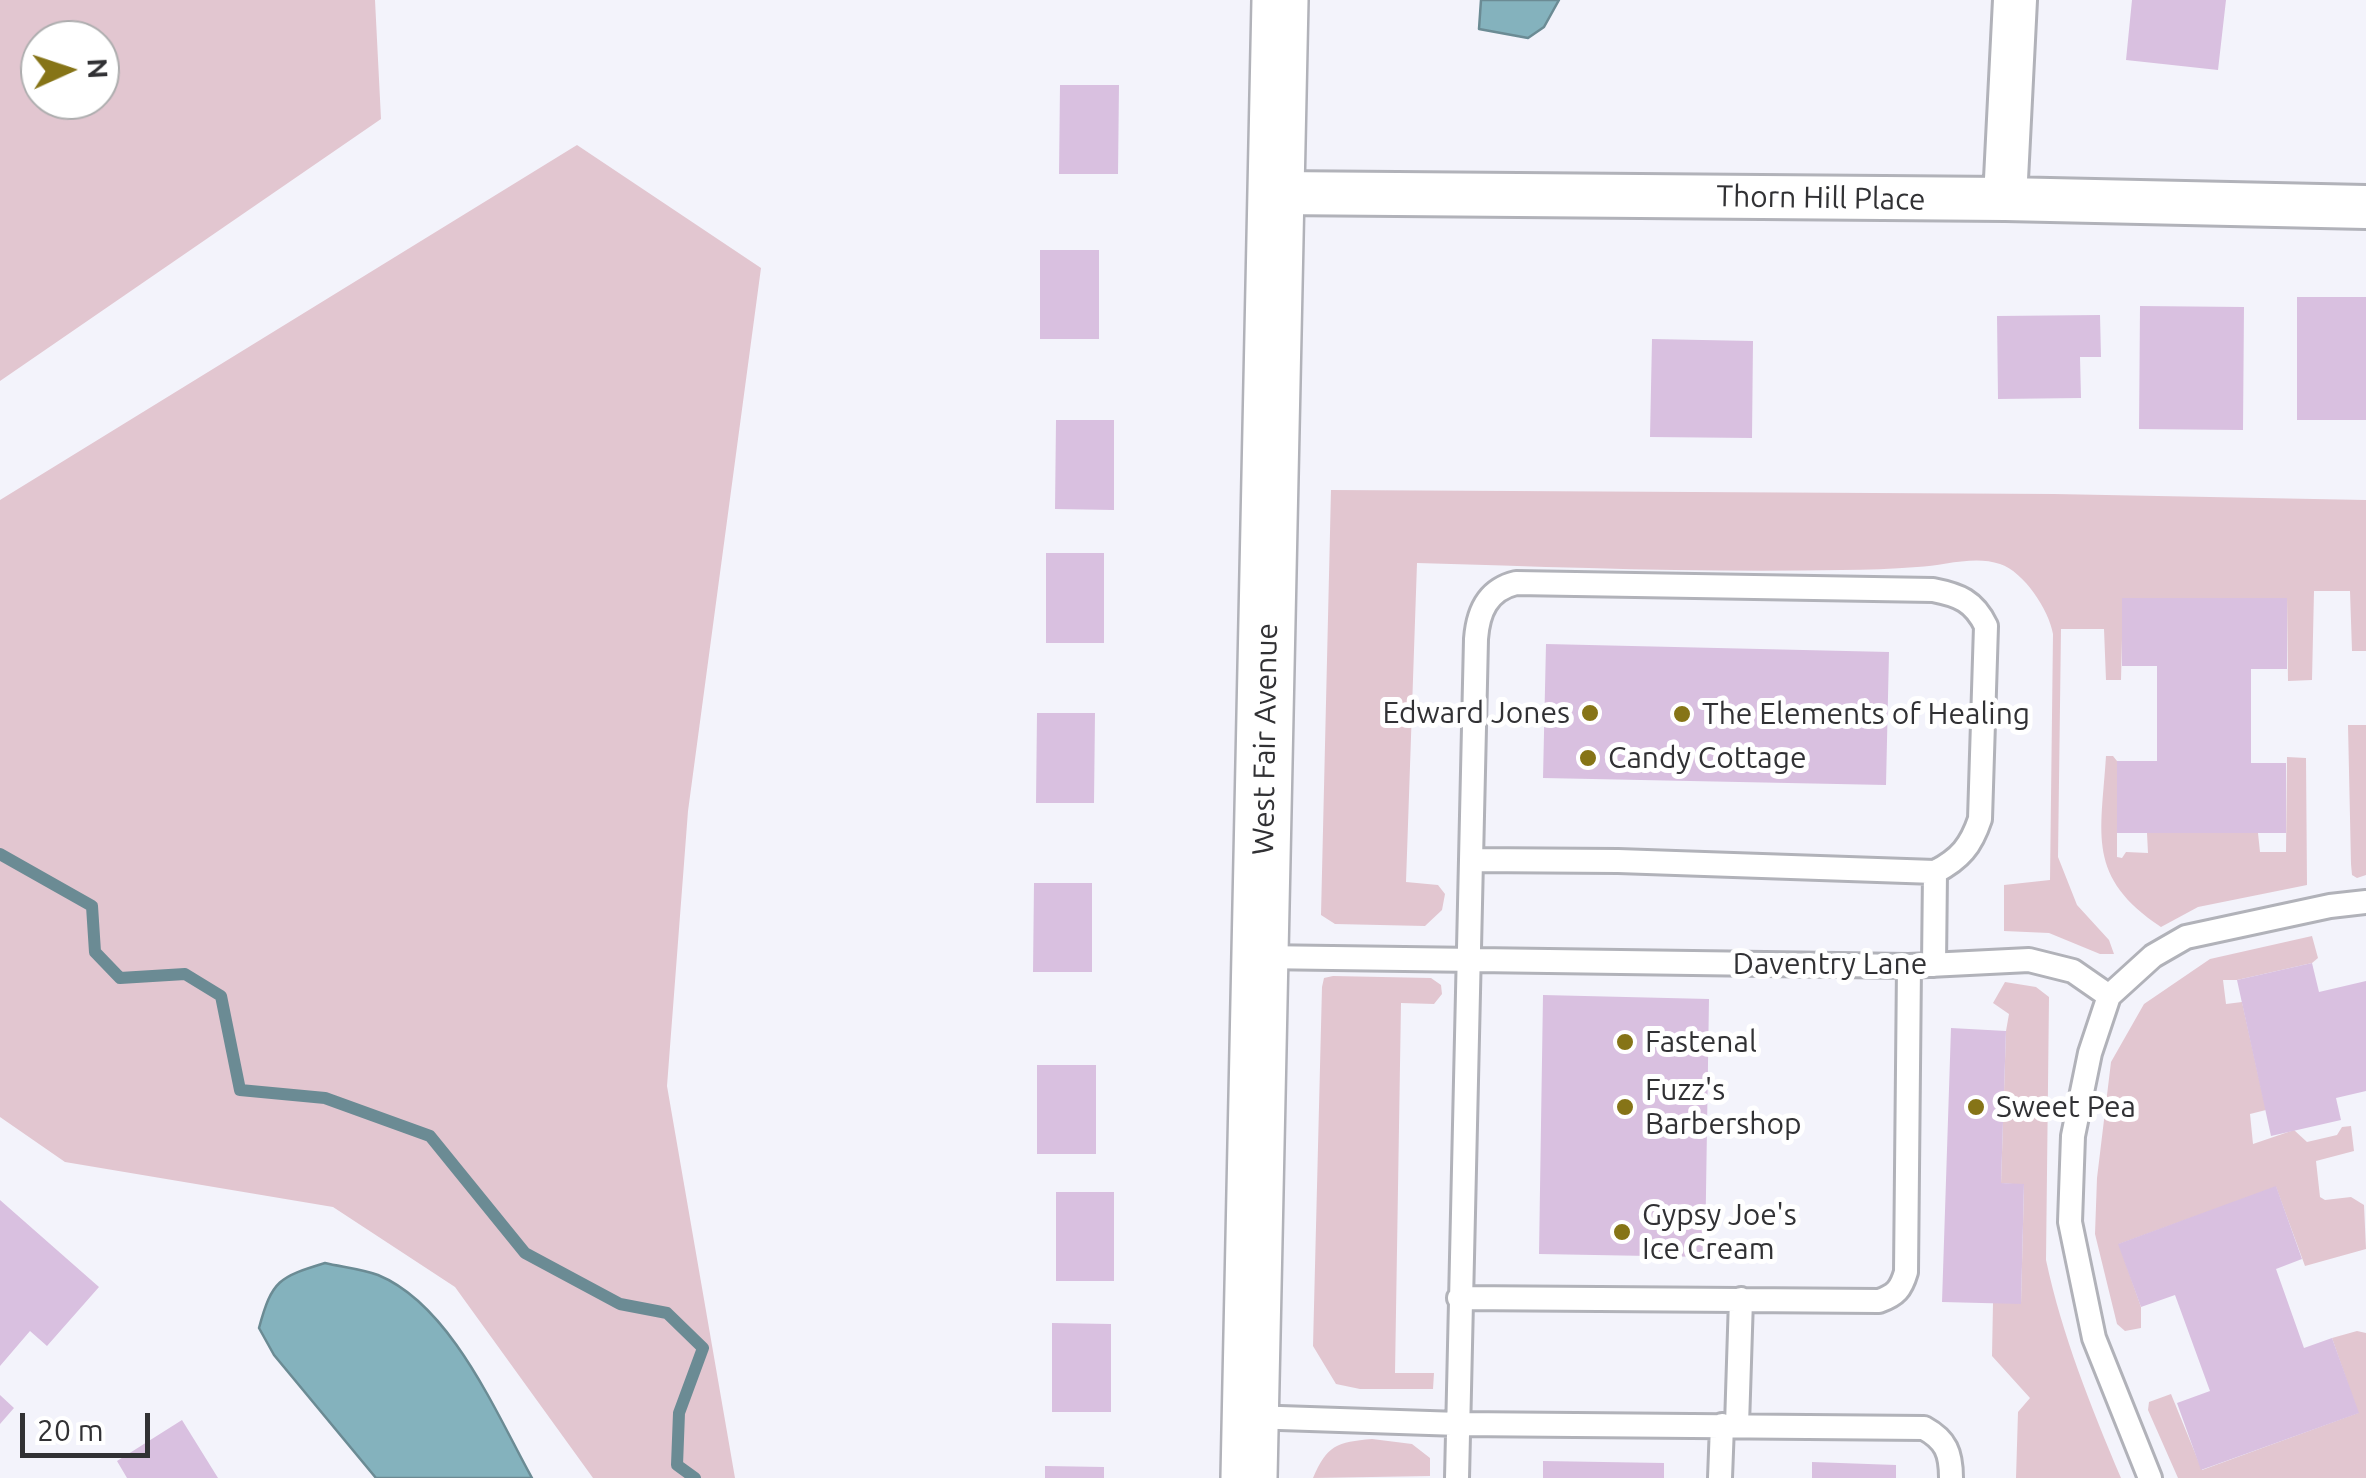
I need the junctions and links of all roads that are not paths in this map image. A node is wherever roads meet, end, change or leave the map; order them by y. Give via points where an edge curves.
1 (1280, 0) edge
2 (2015, 0) edge
3 (1276, 193) junction
4 (2005, 199) junction
5 (2366, 206) edge
6 (1471, 860) junction
7 (1936, 872) junction
8 (2366, 902) edge
9 (1260, 957) junction
10 (1468, 961) junction
11 (1934, 965) junction
12 (1909, 966) junction
13 (2109, 996) junction
14 (1459, 1298) junction
15 (1741, 1300) junction
16 (1250, 1417) junction
17 (1459, 1424) junction
18 (1730, 1425) junction
19 (1249, 1478) edge
20 (1458, 1478) edge
21 (1720, 1478) edge
22 (1951, 1478) edge
23 (2150, 1478) edge

1 - 3 street, West Fair Avenue
2 - 4 street
3 - 4 street, Thorn Hill Place
3 - 9 street, West Fair Avenue
4 - 5 street, Thorn Hill Place
6 - 7 lane
6 - 7 lane via 1478,616 1502,586 1933,590 1960,595 1986,626 1980,819 1958,860
6 - 10 lane
7 - 11 lane
8 - 13 lane via 2186,937
9 - 10 lane, Daventry Lane
9 - 16 street, West Fair Avenue
10 - 12 lane, Daventry Lane
10 - 14 lane
11 - 12 lane, Daventry Lane
11 - 13 lane, Daventry Lane via 2029,960 2073,971
12 - 15 lane via 1901,1288 1879,1300
13 - 23 lane via 2073,1136 2070,1222 2094,1338
14 - 15 lane
14 - 17 lane
15 - 18 lane
16 - 17 lane
16 - 19 street, West Fair Avenue
17 - 18 lane
17 - 20 lane
18 - 21 lane
18 - 22 lane via 1924,1428 1948,1448

